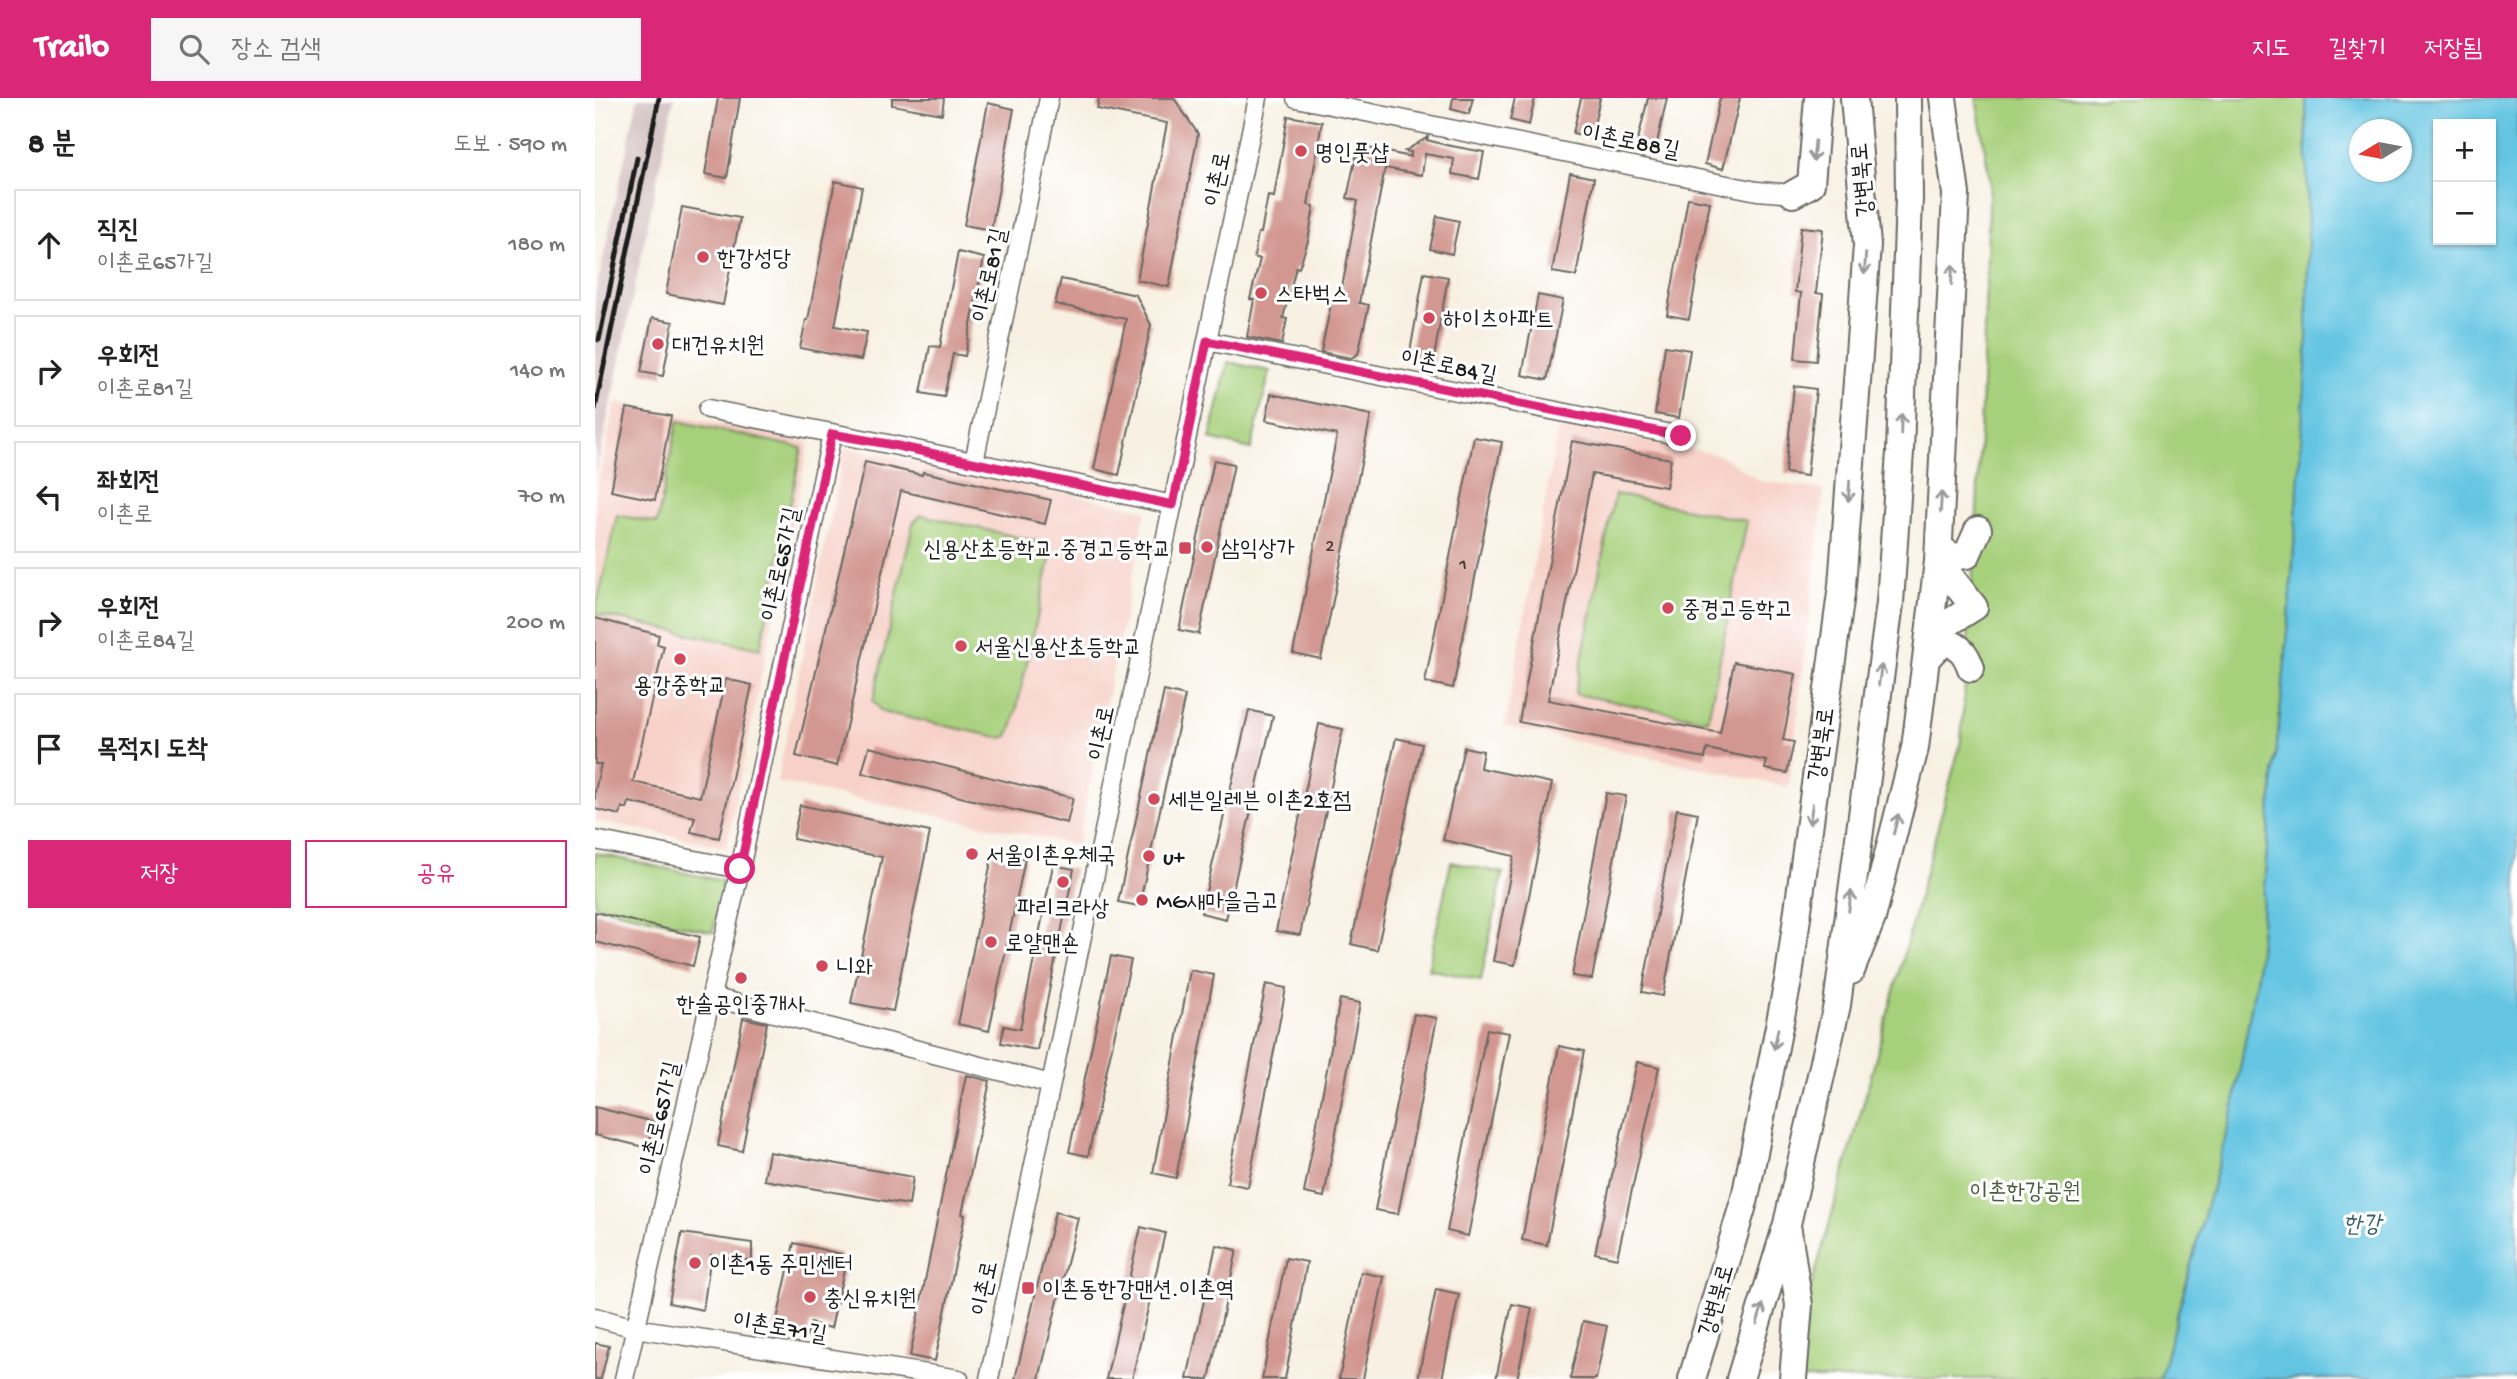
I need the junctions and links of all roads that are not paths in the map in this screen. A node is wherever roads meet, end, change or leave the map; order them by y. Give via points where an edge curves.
1 (1049, 98) edge
2 (1258, 98) edge
3 (1296, 98) edge
4 (1818, 98) edge
5 (1854, 98) edge
6 (1908, 98) edge
7 (1943, 98) edge
8 (1793, 194) joint
9 (1207, 341) junction
10 (708, 409) dead end
11 (832, 434) junction
12 (1681, 436) dead end
13 (974, 463) junction
14 (1173, 505) junction
15 (1978, 530) dead end
16 (1938, 554) junction
17 (1928, 647) junction
18 (1971, 668) dead end
19 (595, 840) edge
20 (740, 869) junction
21 (711, 997) junction
22 (1837, 1005) junction
23 (1051, 1084) junction
24 (1787, 1224) junction
25 (595, 1317) edge
26 (635, 1328) junction
27 (624, 1379) edge
28 (959, 1379) edge
29 (989, 1379) edge
30 (1692, 1379) edge
31 (1740, 1379) edge
32 (1793, 1379) edge

1 - 13 street, 이촌로81길
2 - 9 street, 이촌로
3 - 8 street, 이촌로88길 via 1757,191
4 -> 8 highway via 1811,184
5 -> 30 highway, 강변북로 via 1867,244 1842,586 1789,976 1745,1198
22 -> 6 highway, 강변북로 via 1890,603 1900,452
16 -> 7 highway via 1956,194
9 - 12 street, 이촌로84길
9 - 14 street, 이촌로
10 - 11 street
11 - 13 street
11 - 20 street, 이촌로65가길
13 - 14 street
14 - 23 street, 이촌로
15 - 16 highway via 1968,555
16 - 17 highway
16 - 17 highway via 1974,607
17 - 18 highway via 1947,642 1957,646
22 -> 17 highway via 1872,918 1915,748
19 - 20 street
20 - 21 street, 이촌로65가길
21 - 23 street
21 - 26 street, 이촌로65가길
22 - 24 highway, 강변북로
23 - 29 street, 이촌로
31 -> 24 highway, 강변북로
24 - 32 highway via 1799,1306
25 - 26 street, 이촌로71길
26 - 27 street, 이촌로65가길
26 - 28 street, 이촌로71길

